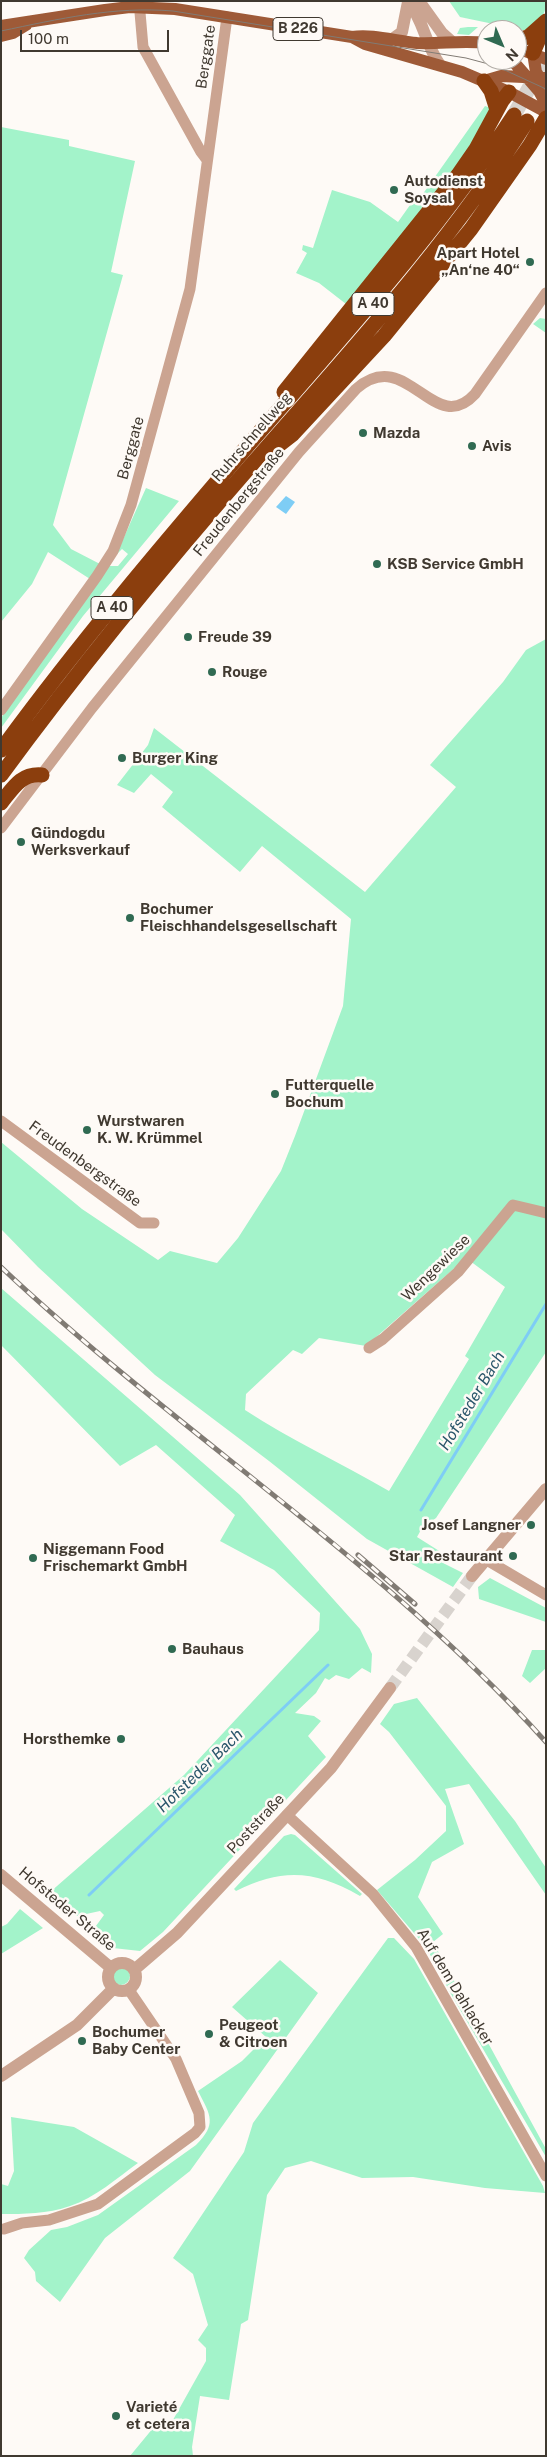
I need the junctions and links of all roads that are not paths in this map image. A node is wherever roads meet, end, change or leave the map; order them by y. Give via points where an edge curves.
1 (419, 1) edge
2 (408, 2) edge
3 (139, 4) edge
4 (227, 17) junction
5 (546, 22) edge
6 (27, 24) junction
7 (1, 26) edge
8 (1, 36) edge
9 (352, 37) junction
10 (527, 37) edge
11 (391, 40) junction
12 (451, 41) junction
13 (477, 42) edge
14 (426, 43) junction
15 (527, 51) edge
16 (540, 56) edge
17 (440, 65) junction
18 (525, 70) edge
19 (484, 81) junction
20 (541, 83) edge
21 (509, 92) junction
22 (546, 104) edge
23 (497, 110) junction
24 (546, 112) edge
25 (546, 118) edge
26 (546, 135) edge
27 (530, 145) junction
28 (207, 160) junction
29 (546, 294) edge
30 (541, 310) edge
31 (238, 480) junction
32 (218, 482) junction
33 (1, 710) edge
34 (1, 750) edge
35 (1, 775) edge
36 (42, 775) junction
37 (1, 803) edge
38 (1, 828) edge
39 (1, 1121) edge
40 (546, 1213) edge
41 (154, 1223) dead end
42 (369, 1348) dead end
43 (546, 1489) edge
44 (485, 1559) junction
45 (472, 1576) tunnel mouth
46 (546, 1595) edge
47 (390, 1688) tunnel mouth
48 (287, 1814) junction
49 (1, 1875) edge
50 (111, 1968) junction
51 (134, 1970) junction
52 (113, 1989) junction
53 (129, 1990) junction
54 (1, 2076) edge
55 (546, 2176) edge
56 (4, 2229) dead end

1 - 12 street
2 - 11 street via 402,32
2 - 14 street via 421,20
3 - 4 main road, B 226
3 - 6 main road, B 226
3 - 28 street via 142,47
4 - 9 main road, B 226
4 - 28 street, Berggate
5 - 10 highway
5 - 16 highway
6 - 7 main road, B 226
6 - 8 main road, B 226
9 - 11 main road, B 226 via 365,35
9 - 17 main road, B 226 via 365,44
11 - 14 main road, B 226
12 - 13 main road, B 226
12 - 14 main road, B 226
14 - 17 street
15 - 16 main road
16 - 20 main road via 533,59
17 - 19 main road, B 226
18 - 20 main road
19 - 20 main road via 500,76
19 - 21 main road, B 226
19 - 23 highway
20 - 21 main road
20 - 22 main road
21 - 23 highway
21 - 24 main road, B 226
23 - 32 highway, A 40 via 476,149 436,204 335,326
25 - 27 highway
26 - 27 highway
27 - 31 highway via 471,229 384,336 293,434
28 - 33 street, Berggate via 190,288 123,528 97,576
29 - 30 street, Freudenbergstraße
30 - 36 street, Freudenbergstraße via 475,394 460,405 451,407 436,402 393,376 363,383 299,452 75,729
31 - 32 highway, Ruhrschnellweg / A 40 via 466,212 521,118 407,264
31 - 35 highway, Ruhrschnellweg / A 40 via 148,585
32 - 34 highway, Ruhrschnellweg / A 40 via 72,657
36 - 37 highway via 21,778
36 - 38 street, Freudenbergstraße
39 - 41 street, Freudenbergstraße via 140,1223
40 - 42 street, Wengewiese via 513,1205 458,1272
43 - 44 street
44 - 45 street
44 - 46 street
47 - 48 street, Poststraße via 348,1747
48 - 51 street, Poststraße via 177,1933
48 - 55 street, Auf dem Dahlacker via 373,1894 411,1940
49 - 50 street, Hofsteder Straße
50 - 51 street via 124,1963
50 - 52 street via 108,1978
51 - 53 street via 135,1983
52 - 53 street
52 - 54 street via 77,2025
53 - 56 street via 176,2059 199,2113 200,2127 195,2134 98,2204 49,2220 22,2222

